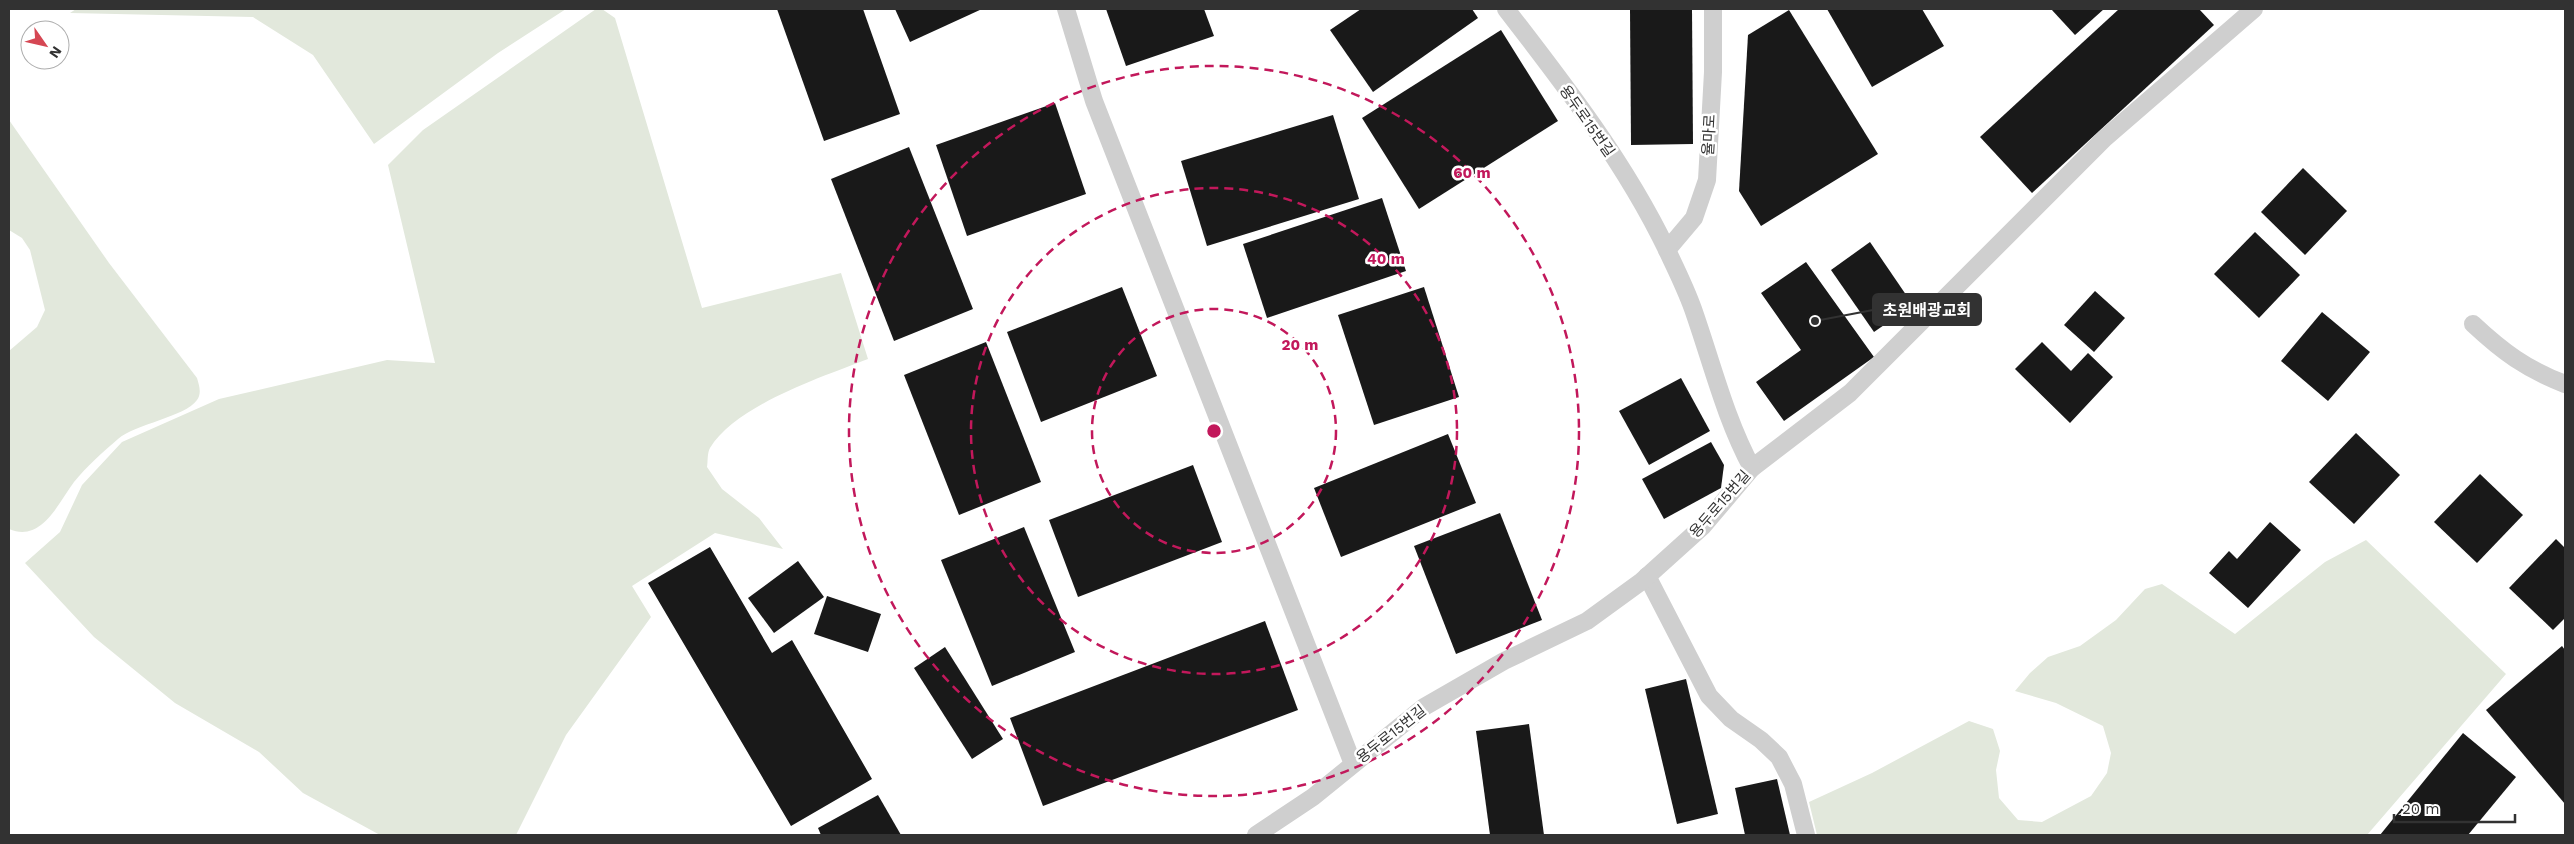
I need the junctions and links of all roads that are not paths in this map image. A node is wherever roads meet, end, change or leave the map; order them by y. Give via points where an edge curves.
1 (1066, 9) edge
2 (1506, 9) edge
3 (1713, 9) edge
4 (2254, 9) edge
5 (1667, 250) junction
6 (2473, 324) dead end
7 (2565, 384) edge
8 (1752, 468) junction
9 (1647, 576) junction
10 (1353, 764) junction
11 (1256, 835) edge
12 (1806, 835) edge

1 - 10 lane via 1098,110
2 - 5 lane, 용두로15번길 via 1634,189
3 - 5 lane, 율마로 via 1707,180 1694,218
4 - 8 lane via 2105,138 1850,393
5 - 8 lane, 용두로15번길 via 1693,307 1736,438
6 - 7 lane via 2505,353 2542,375
8 - 9 lane, 용두로15번길 via 1703,526
9 - 10 lane, 용두로15번길 via 1587,621 1504,661 1424,707
9 - 12 lane via 1709,696 1731,719 1779,757 1793,784
10 - 11 lane, 용두로15번길 via 1313,797

